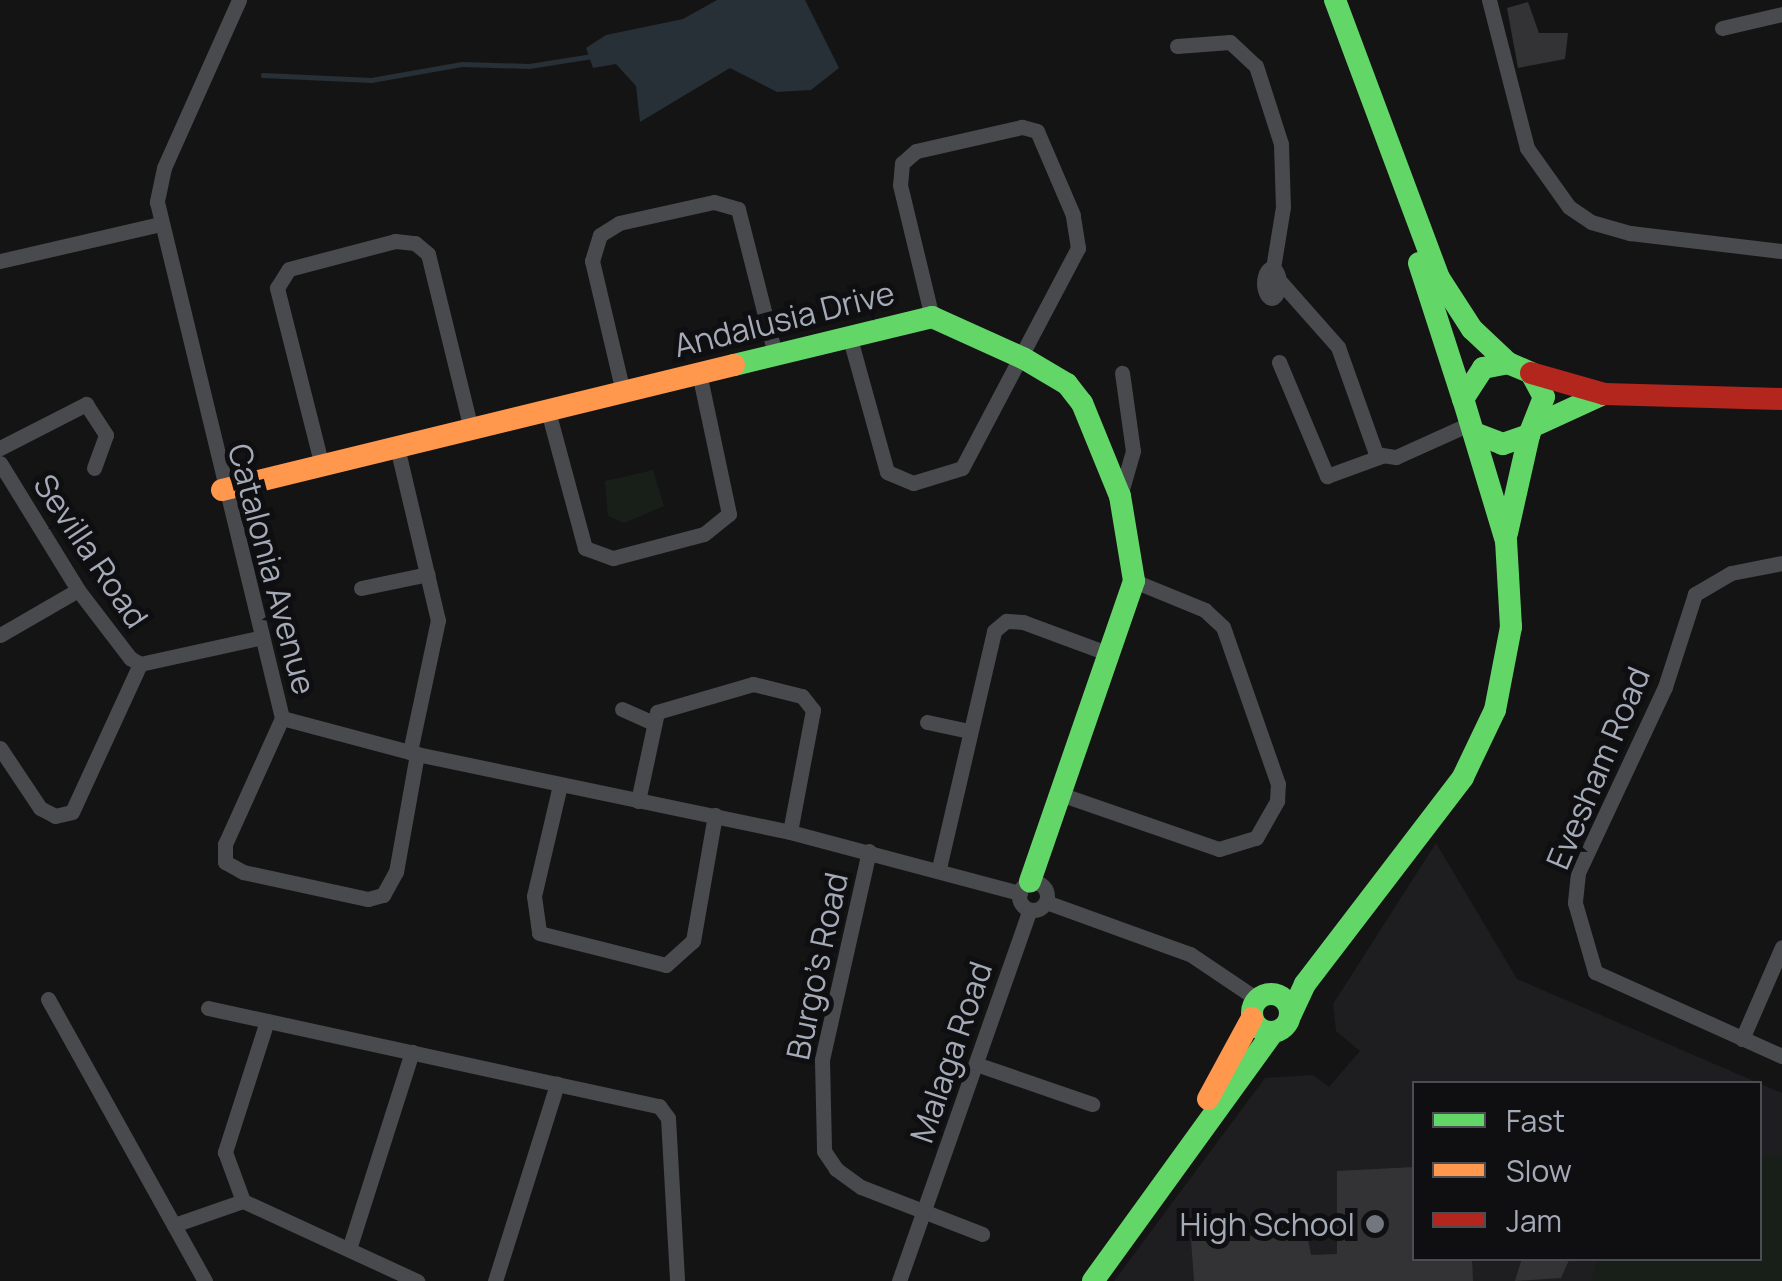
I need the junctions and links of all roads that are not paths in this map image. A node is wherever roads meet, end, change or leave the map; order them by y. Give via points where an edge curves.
1 (238, 0) edge
2 (1334, 0) edge
3 (1489, 0) edge
4 (1782, 14) edge
5 (1722, 28) dead end
6 (1176, 46) dead end
7 (1385, 140) junction
8 (160, 224) junction
9 (1782, 251) edge
10 (0, 261) edge
11 (932, 318) junction
12 (849, 335) junction
13 (775, 354) junction
14 (1023, 358) junction
15 (1279, 362) dead end
16 (1508, 363) junction
17 (700, 373) junction
18 (1122, 373) dead end
19 (1530, 373) junction
20 (623, 392) junction
21 (1604, 394) junction
22 (1463, 399) junction
23 (1782, 399) edge
24 (548, 410) junction
25 (472, 429) junction
26 (1473, 429) junction
27 (1533, 429) junction
28 (397, 447) junction
29 (0, 448) edge
30 (1382, 456) junction
31 (0, 463) edge
32 (322, 466) junction
33 (94, 468) dead end
34 (222, 490) junction
35 (1120, 496) junction
36 (1506, 541) junction
37 (1782, 564) edge
38 (428, 574) junction
39 (1134, 581) junction
40 (362, 588) dead end
41 (78, 590) junction
42 (0, 634) edge
43 (258, 638) junction
44 (1107, 654) junction
45 (140, 664) junction
46 (622, 709) dead end
47 (282, 718) junction
48 (926, 722) dead end
49 (652, 724) junction
50 (969, 731) junction
51 (0, 748) edge
52 (413, 753) junction
53 (560, 784) junction
54 (1060, 794) junction
55 (638, 800) junction
56 (715, 816) junction
57 (790, 832) junction
58 (868, 851) junction
59 (940, 868) junction
60 (1025, 888) junction
61 (1046, 902) junction
62 (1030, 910) junction
63 (1782, 948) edge
64 (1305, 984) junction
65 (48, 999) dead end
66 (1262, 1004) junction
67 (208, 1008) dead end
68 (1290, 1014) junction
69 (267, 1021) junction
70 (1273, 1032) junction
71 (1742, 1039) junction
72 (412, 1052) junction
73 (1782, 1056) edge
74 (976, 1064) junction
75 (558, 1084) junction
76 (1092, 1104) dead end
77 (243, 1201) junction
78 (1149, 1202) junction
79 (924, 1212) junction
80 (174, 1224) junction
81 (982, 1234) dead end
82 (350, 1246) junction
83 (205, 1281) edge
84 (417, 1281) edge
85 (495, 1281) edge
86 (677, 1281) edge
87 (899, 1281) edge
88 (1093, 1281) edge

1 - 8 street, Catalonia Avenue via 164,168 157,191
2 - 7 street
3 - 9 street via 1527,148 1542,178 1569,207 1591,222 1630,233
4 - 5 street
6 - 30 street via 1230,42 1256,66 1280,144 1283,207 1275,273 1338,346 1372,450
7 - 16 street via 1448,295
7 - 22 street
8 - 10 street
8 - 34 street, Catalonia Avenue
11 - 12 street, Andalusia Drive
11 - 14 street, Andalusia Drive
11 - 14 street via 900,184 902,163 916,151 1029,127 1050,151 1078,248
12 - 13 street, Andalusia Drive
12 - 14 street via 884,466 902,482 962,468
13 - 17 street, Andalusia Drive
13 - 20 street via 738,209 714,202 619,223 600,235 592,261
14 - 35 street, Andalusia Drive via 1067,384 1082,403
15 - 30 street via 1327,476
16 - 19 street
16 - 22 street via 1473,376
17 - 20 street, Andalusia Drive
17 - 24 street via 729,514 704,534 613,558 585,548
18 - 35 street via 1133,451
19 - 21 street
19 - 27 street via 1544,397
20 - 24 street, Andalusia Drive
21 - 23 street
21 - 27 street
22 - 26 street
24 - 25 street, Andalusia Drive
25 - 28 street, Andalusia Drive
25 - 32 street via 428,254 415,242 396,241 289,269 278,288
26 - 27 street via 1503,444
26 - 30 street
26 - 36 street
27 - 36 street
28 - 32 street, Andalusia Drive
28 - 38 street
29 - 33 street via 86,404 106,434
31 - 41 street, Sevilla Road
32 - 34 street, Andalusia Drive
34 - 43 street, Catalonia Avenue
35 - 39 street, Andalusia Drive
36 - 64 street via 1507,665 1478,750 1436,816
37 - 71 street, Evesham Road via 1731,573 1695,594 1665,686 1575,889 1577,921 1595,972
38 - 40 street
38 - 52 street via 436,630
39 - 44 street, Andalusia Drive
39 - 54 street via 1205,610 1223,627 1278,784 1278,802 1256,838 1219,849
41 - 42 street
41 - 45 street, Sevilla Road via 116,644
43 - 45 street, Sevilla Road
43 - 47 street, Catalonia Avenue
44 - 50 street via 1024,622 1000,624
44 - 54 street, Andalusia Drive
45 - 51 street via 72,812 55,816 40,808
46 - 49 street
47 - 52 street, Catalonia Avenue
47 - 52 street via 224,844 226,862 236,870 368,899 383,895 396,872
48 - 50 street
49 - 55 street
49 - 57 street via 665,706 740,686 802,696 814,717
50 - 59 street
52 - 53 street, Catalonia Avenue
53 - 55 street, Catalonia Avenue
53 - 56 street via 534,896 539,934 666,966 693,941
54 - 60 street, Andalusia Drive
55 - 56 street, Catalonia Avenue
56 - 57 street, Catalonia Avenue
57 - 58 street, Catalonia Avenue
58 - 59 street, Catalonia Avenue
58 - 79 street, Burgo's Road via 822,1060 822,1140 826,1158 846,1178
59 - 60 street, Catalonia Avenue
60 - 61 street via 1046,890
60 - 62 street
61 - 62 street
61 - 66 street via 1190,954
62 - 74 street, Malaga Road
63 - 71 street
64 - 66 street
64 - 68 street
65 - 80 street
66 - 68 street
66 - 70 street
66 - 78 street
67 - 69 street
68 - 70 street
69 - 72 street
69 - 77 street via 225,1152
70 - 78 street
71 - 73 street, Evesham Road
72 - 75 street
72 - 82 street
74 - 76 street
74 - 79 street, Malaga Road
75 - 85 street
75 - 86 street via 665,1112
77 - 80 street
77 - 82 street via 282,1223
78 - 88 street
79 - 81 street
79 - 87 street, Malaga Road
80 - 83 street
82 - 84 street

